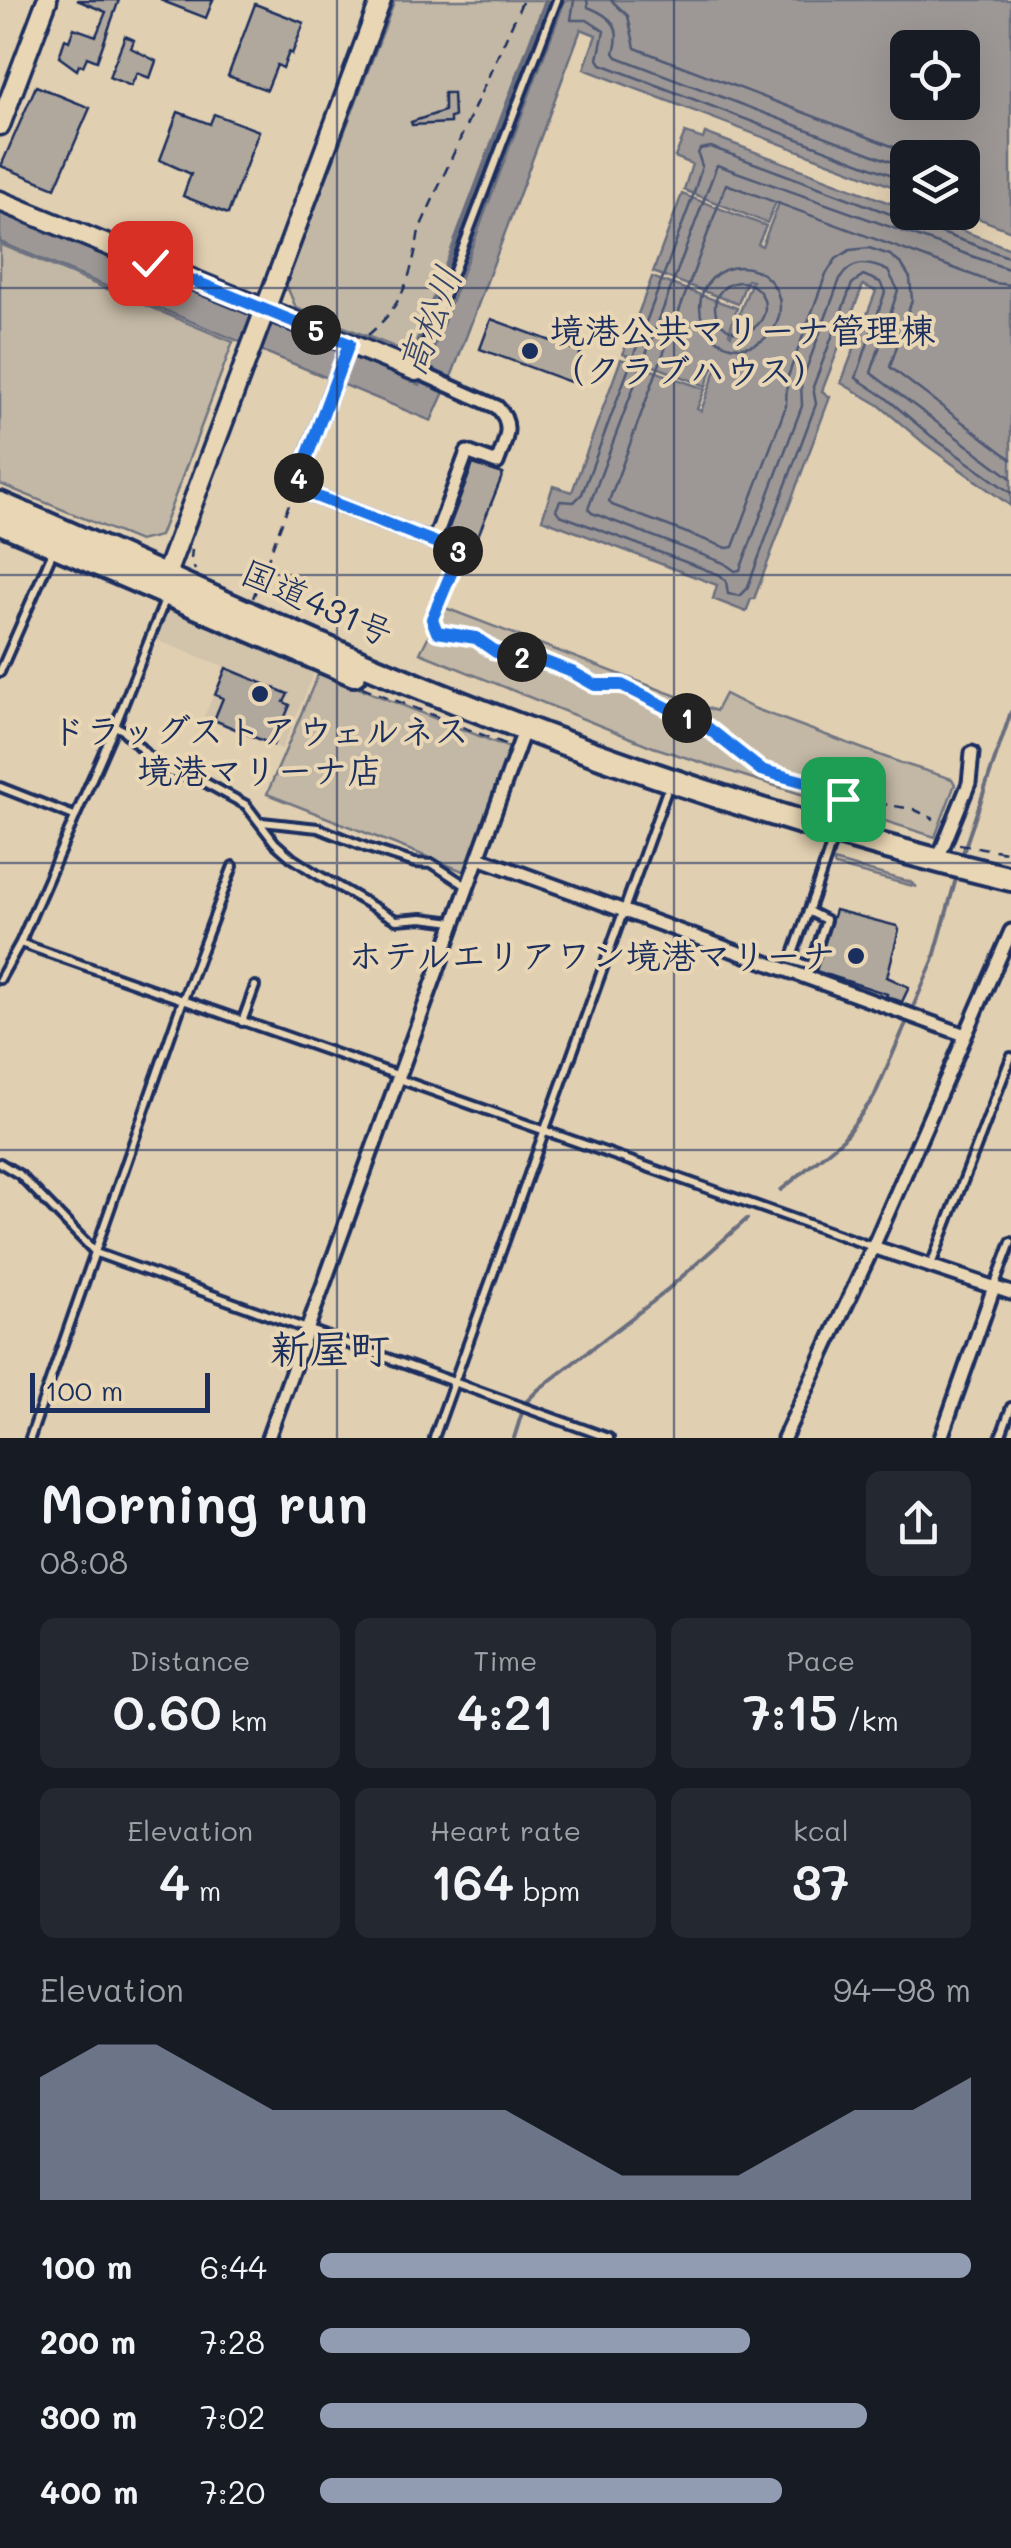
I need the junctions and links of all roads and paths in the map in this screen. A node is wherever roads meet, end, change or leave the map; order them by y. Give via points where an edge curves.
1 (48, 0) edge
2 (381, 0) edge
3 (523, 0) edge
4 (556, 0) edge
5 (0, 125) edge
6 (0, 202) edge
7 (262, 315) junction
8 (352, 346) junction
9 (419, 373) junction
10 (0, 504) edge
11 (0, 522) edge
12 (434, 541) junction
13 (55, 546) junction
14 (460, 552) joint
15 (167, 584) junction
16 (0, 672) edge
17 (115, 726) junction
18 (522, 735) junction
19 (972, 753) dead end
20 (0, 787) edge
21 (666, 793) junction
22 (74, 816) junction
23 (934, 820) dead end
24 (260, 821) junction
25 (831, 844) junction
26 (1011, 849) edge
27 (943, 857) junction
28 (479, 858) junction
29 (234, 866) dead end
30 (974, 867) junction
31 (1011, 879) edge
32 (468, 887) junction
33 (1011, 893) edge
34 (808, 911) junction
35 (622, 912) junction
36 (454, 922) junction
37 (1011, 931) edge
38 (20, 943) junction
39 (0, 979) edge
40 (255, 986) dead end
41 (183, 1000) junction
42 (242, 1022) junction
43 (965, 1035) junction
44 (1011, 1057) edge
45 (399, 1077) junction
46 (543, 1130) junction
47 (0, 1163) edge
48 (1011, 1242) edge
49 (873, 1246) junction
50 (96, 1253) junction
51 (931, 1264) junction
52 (994, 1287) junction
53 (1011, 1293) edge
54 (308, 1330) junction
55 (453, 1380) junction
56 (1011, 1407) edge
57 (30, 1438) edge
58 (268, 1438) edge
59 (434, 1438) edge
60 (609, 1438) edge
61 (784, 1438) edge
62 (941, 1438) edge
63 (1000, 1438) edge

1 - 5 street
2 - 7 street
3 - 8 path via 419,230 414,269 389,316
4 - 9 lane
6 - 7 street
7 - 8 street
7 - 15 street
8 - 9 street
8 - 12 street via 300,485
9 - 12 street via 497,407 509,428 496,462 467,452
10 - 15 highway, 国道431号
11 - 13 highway, 国道431号
12 - 14 street
13 - 15 highway, 国道431号
13 - 16 lane
14 - 23 path via 432,619 437,632 476,638 496,652 546,662 595,685 622,685 708,728 761,770 826,794 913,808
15 - 17 lane
15 - 18 highway, 国道431号
17 - 22 lane
17 - 24 lane via 158,766 232,795
18 - 21 highway, 国道431号
18 - 27 highway, 国道431号
18 - 28 street
19 - 27 street
20 - 22 lane
21 - 25 highway, 国道431号
21 - 35 lane
22 - 38 lane
24 - 32 lane via 318,828 434,864
24 - 36 lane via 292,858 396,920
25 - 27 highway, 国道431号
25 - 34 lane
26 - 30 path
27 - 30 highway, 国道431号
27 - 30 path
28 - 32 street
28 - 35 street
29 - 41 lane
30 - 31 highway, 国道431号
30 - 33 highway, 国道431号
32 - 36 street
34 - 34 lane via 826,920 812,966 791,960
35 - 43 street
35 - 46 lane
36 - 45 street
37 - 43 street
38 - 39 lane
38 - 41 lane
40 - 42 lane
41 - 42 lane
41 - 50 lane
42 - 45 lane
43 - 49 street
44 - 51 lane
45 - 46 lane
45 - 54 street
46 - 49 lane
46 - 55 lane
47 - 50 lane via 20,1174
48 - 52 lane
49 - 51 street
49 - 61 street
50 - 54 lane
50 - 57 lane
51 - 52 street
52 - 53 street
52 - 62 street
54 - 55 lane
54 - 58 street
55 - 59 lane
55 - 60 lane
56 - 63 lane

